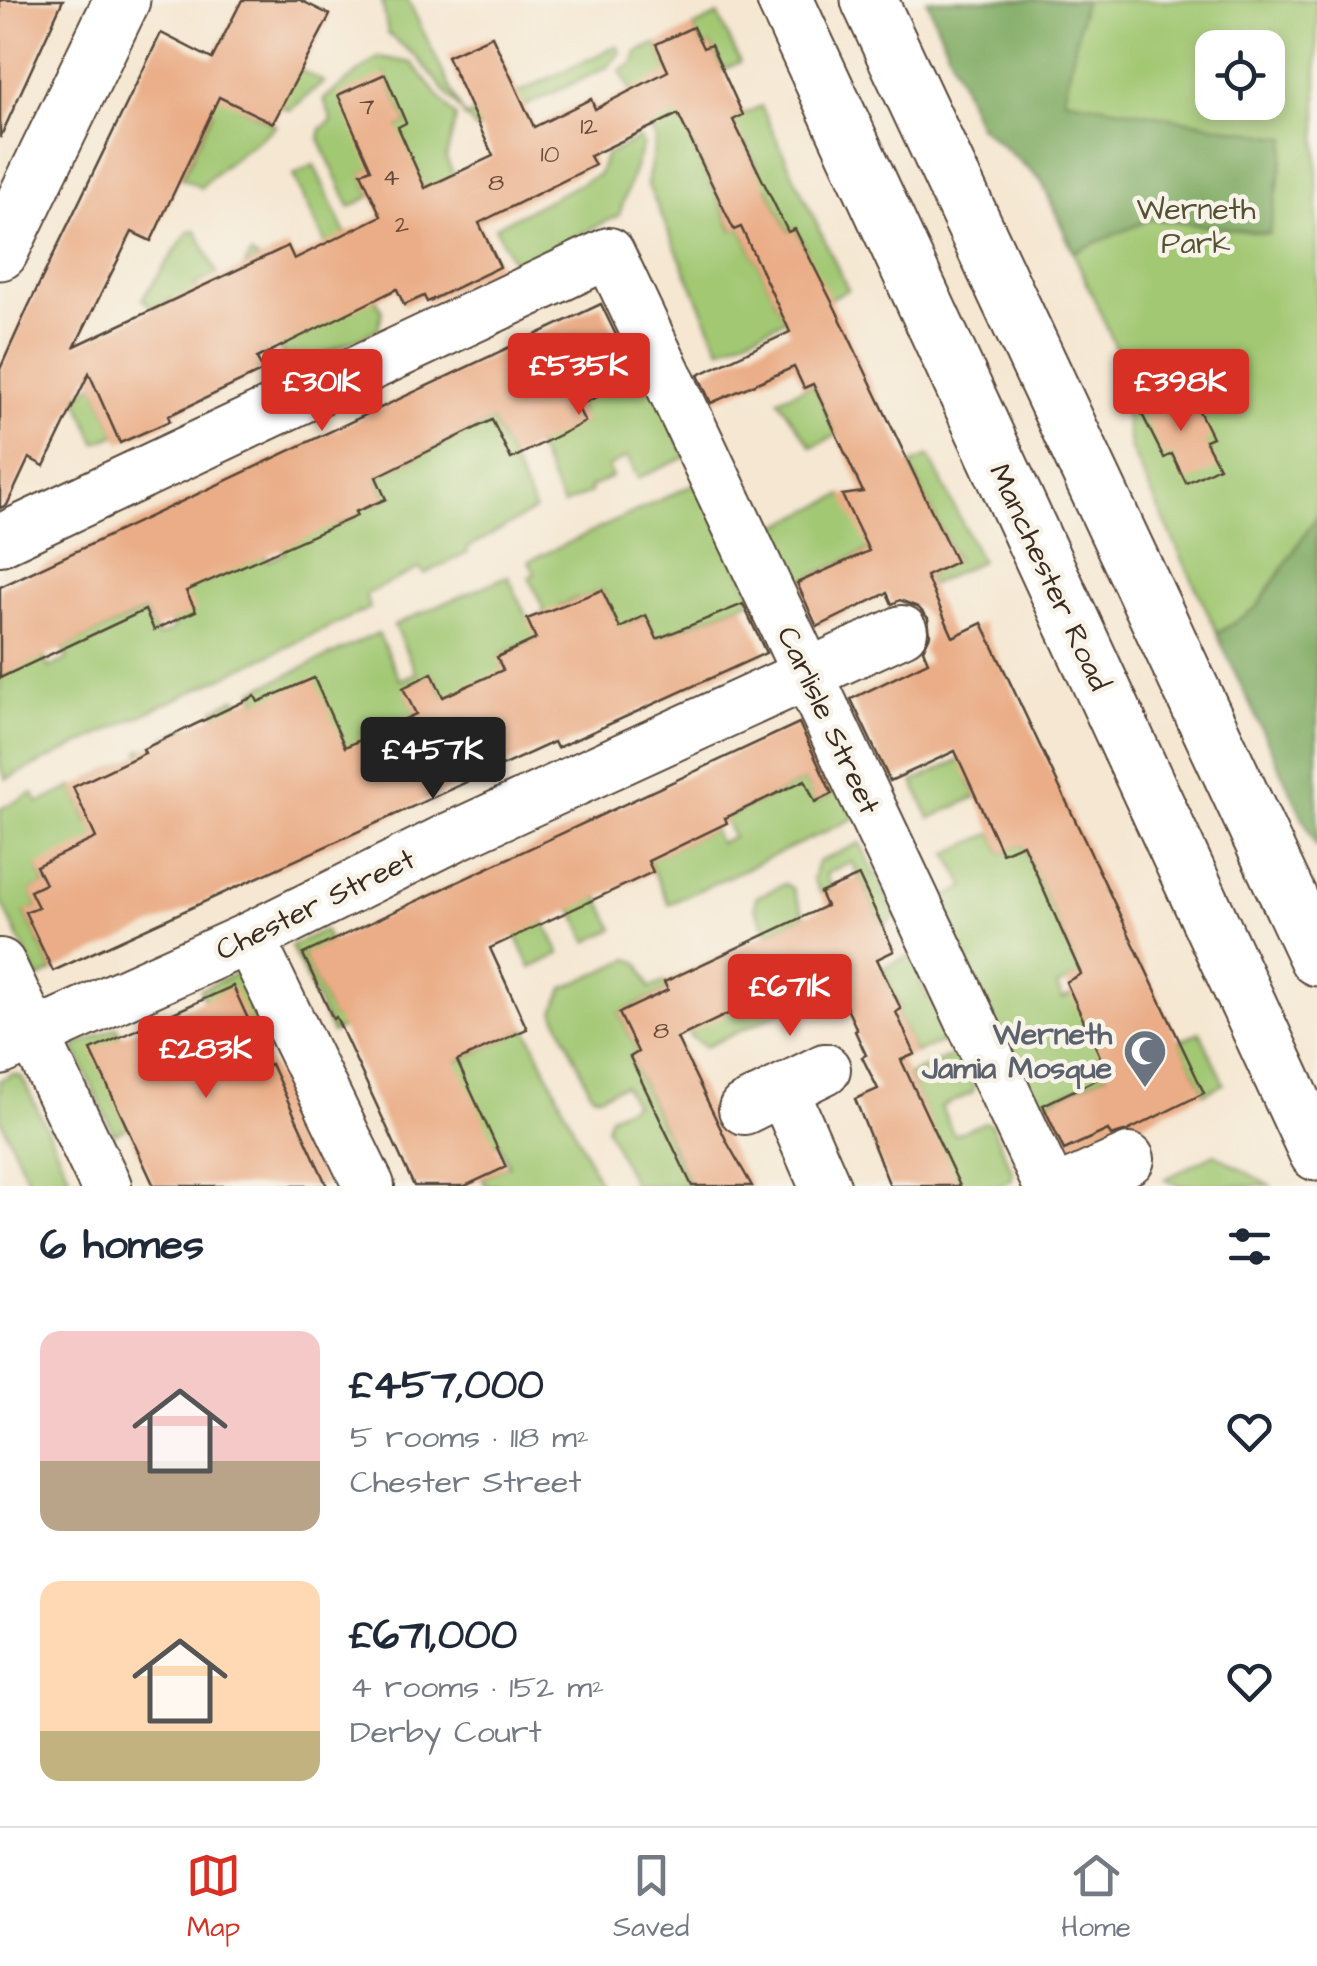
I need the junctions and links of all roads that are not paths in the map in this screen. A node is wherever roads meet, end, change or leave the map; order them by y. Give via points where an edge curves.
1 (122, 0) edge
2 (785, 0) edge
3 (869, 0) edge
4 (0, 252) edge
5 (0, 540) edge
6 (902, 631) dead end
7 (808, 673) junction
8 (250, 938) junction
9 (1317, 958) edge
10 (0, 964) edge
11 (17, 1042) edge
12 (784, 1089) dead end
13 (1317, 1154) edge
14 (1129, 1160) dead end
15 (106, 1186) edge
16 (370, 1186) edge
17 (826, 1186) edge
18 (1049, 1186) edge
19 (1070, 1186) edge

1 - 4 main road
2 - 13 main road, Manchester Road
3 - 9 main road
5 - 7 street, Carlisle Street via 609,254
6 - 7 street, Chester Street
7 - 8 street, Chester Street
7 - 18 street, Carlisle Street
8 - 11 street, Chester Street
8 - 16 street
10 - 11 street
11 - 15 street
12 - 17 street
14 - 19 street

